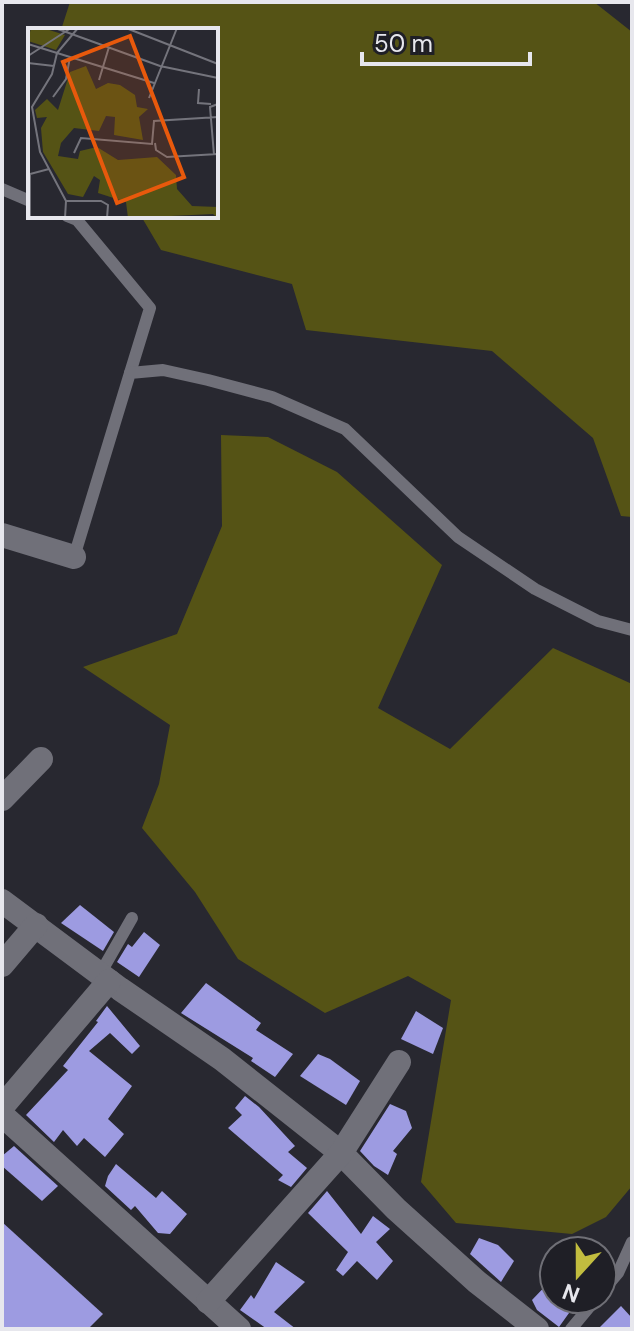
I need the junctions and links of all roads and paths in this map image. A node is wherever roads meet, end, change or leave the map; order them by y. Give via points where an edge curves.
1 (2, 189) edge
2 (28, 200) edge
3 (72, 218) edge
4 (130, 373) junction
5 (2, 535) edge
6 (74, 557) joint
7 (632, 630) edge
8 (41, 759) dead end
9 (2, 799) edge
10 (2, 901) edge
11 (132, 918) dead end
12 (36, 925) junction
13 (2, 965) edge
14 (105, 977) junction
15 (399, 1062) dead end
16 (2, 1107) edge
17 (2, 1115) edge
18 (341, 1153) junction
19 (632, 1242) edge
20 (618, 1273) joint
21 (632, 1274) edge
22 (208, 1302) junction
23 (239, 1329) edge
24 (537, 1329) edge

1 - 2 lane
3 - 4 lane via 150,308
4 - 6 lane
4 - 7 lane via 163,370 208,380 272,397 345,429 458,537 535,589 598,621
5 - 6 street
8 - 9 street
10 - 12 street
11 - 14 lane
12 - 13 street
12 - 14 street
14 - 16 street
14 - 18 street via 222,1059
15 - 18 street
17 - 22 street
18 - 22 street
18 - 24 street via 419,1230
19 - 20 lane
20 - 21 lane
22 - 23 street

